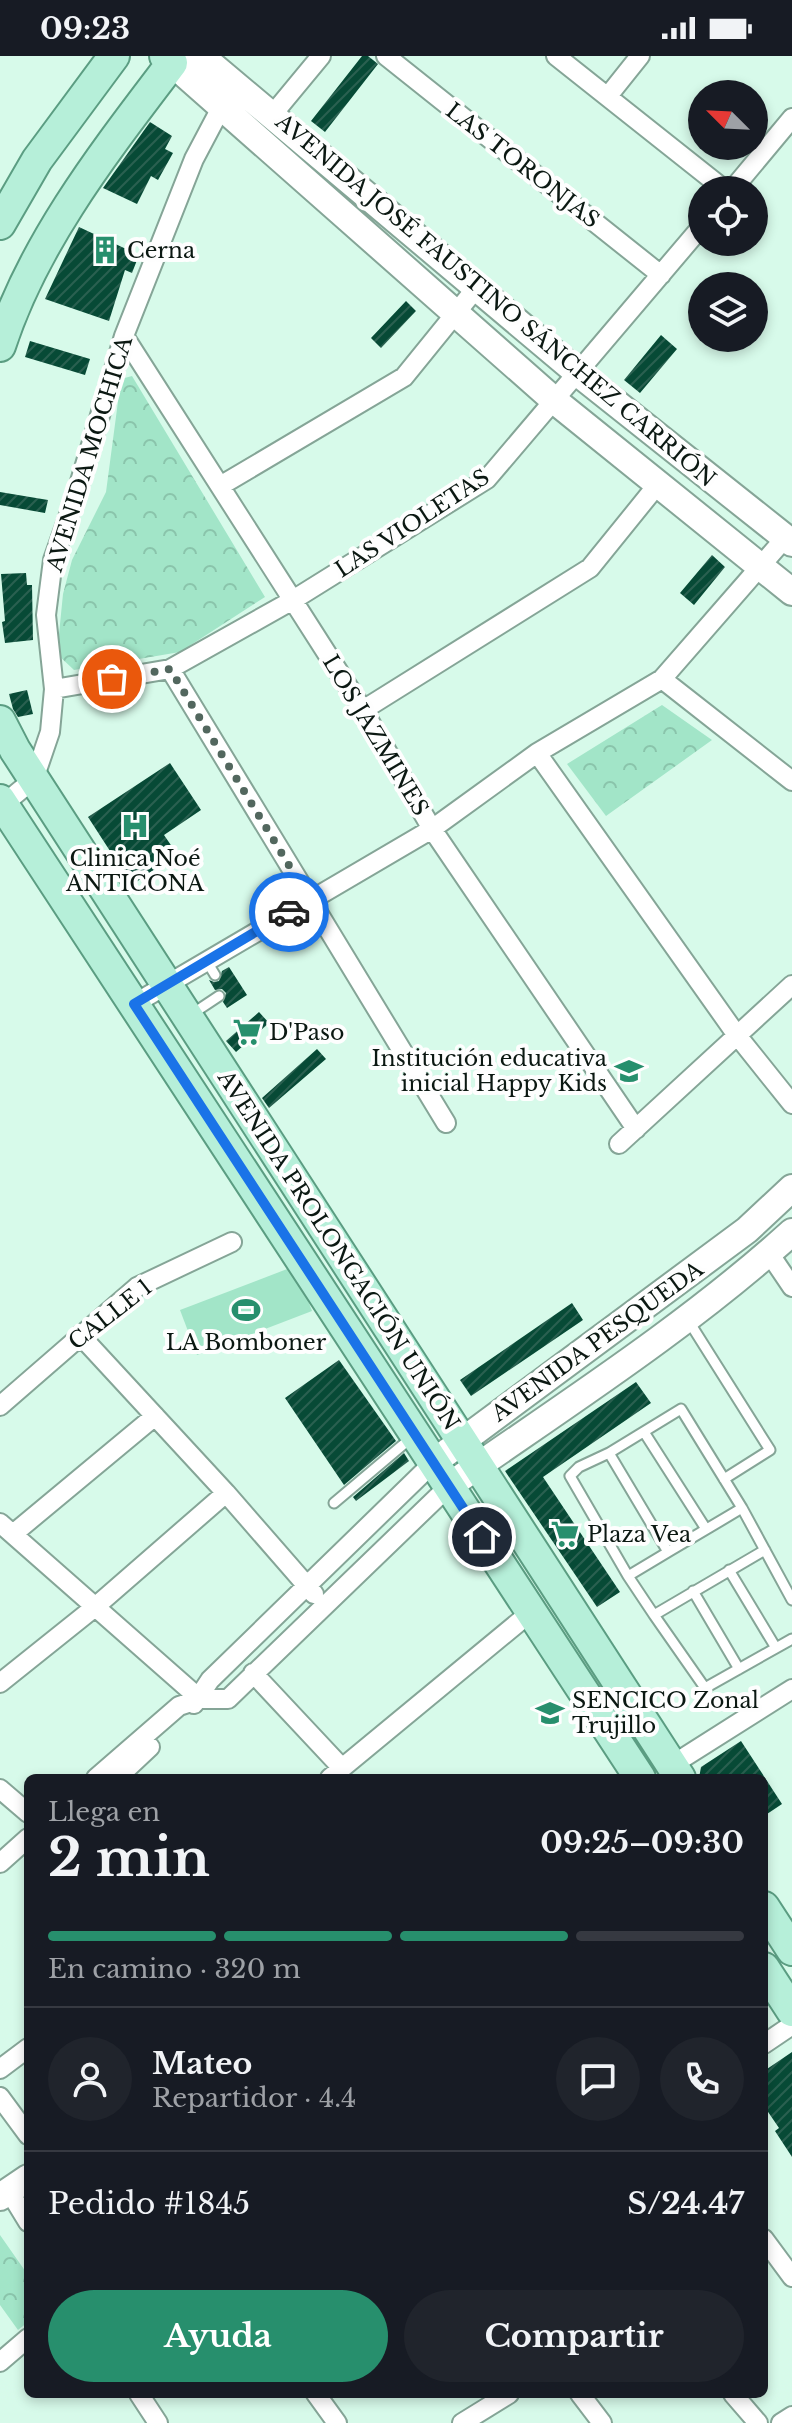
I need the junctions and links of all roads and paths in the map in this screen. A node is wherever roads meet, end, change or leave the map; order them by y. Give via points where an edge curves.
1 (114, 56) edge
2 (201, 56) edge
3 (321, 56) edge
4 (386, 56) edge
5 (556, 56) edge
6 (640, 56) edge
7 (172, 58) edge
8 (608, 96) junction
9 (222, 106) junction
10 (273, 114) junction
11 (792, 118) edge
12 (708, 176) edge
13 (744, 176) edge
14 (0, 224) edge
15 (688, 243) edge
16 (661, 275) junction
17 (477, 287) junction
18 (6, 309) edge
19 (455, 315) junction
20 (124, 336) junction
21 (0, 346) edge
22 (578, 373) junction
23 (555, 401) junction
24 (658, 484) junction
25 (220, 486) junction
26 (789, 541) edge
27 (761, 567) junction
28 (792, 592) edge
29 (293, 600) junction
30 (170, 669) junction
31 (662, 679) junction
32 (54, 689) junction
33 (363, 710) junction
34 (0, 721) edge
35 (537, 753) junction
36 (34, 779) junction
37 (792, 781) edge
38 (1, 804) edge
39 (432, 829) junction
40 (310, 900) junction
41 (166, 983) junction
42 (792, 985) edge
43 (219, 996) dead end
44 (134, 1004) junction
45 (188, 1017) junction
46 (736, 1034) junction
47 (792, 1104) edge
48 (446, 1123) dead end
49 (636, 1129) junction
50 (619, 1144) dead end
51 (792, 1188) edge
52 (311, 1207) junction
53 (280, 1228) junction
54 (792, 1232) edge
55 (232, 1242) dead end
56 (769, 1253) junction
57 (792, 1287) edge
58 (686, 1317) junction
59 (611, 1333) junction
60 (80, 1335) junction
61 (629, 1361) junction
62 (0, 1406) edge
63 (155, 1416) junction
64 (644, 1432) junction
65 (416, 1434) junction
66 (462, 1440) junction
67 (609, 1453) junction
68 (478, 1466) junction
69 (441, 1474) junction
70 (724, 1479) junction
71 (226, 1493) junction
72 (334, 1503) dead end
73 (742, 1508) junction
74 (6, 1528) edge
75 (706, 1529) junction
76 (765, 1550) junction
77 (668, 1552) junction
78 (729, 1570) junction
79 (628, 1576) junction
80 (306, 1585) junction
81 (693, 1591) junction
82 (792, 1600) edge
83 (323, 1606) junction
84 (95, 1607) junction
85 (531, 1612) junction
86 (654, 1615) junction
87 (792, 1639) edge
88 (776, 1648) junction
89 (739, 1669) junction
90 (253, 1673) junction
91 (1, 1680) edge
92 (792, 1689) edge
93 (200, 1699) junction
94 (620, 1764) edge
95 (336, 1773) edge
96 (101, 1774) edge
97 (121, 1774) edge
98 (667, 1774) edge
99 (0, 1789) edge
100 (24, 1810) edge
101 (24, 1842) edge
102 (24, 1849) edge
103 (5, 1859) edge
104 (768, 1913) edge
105 (792, 1950) edge
106 (768, 1974) edge
107 (792, 2011) edge
108 (792, 2025) edge
109 (768, 2041) edge
110 (24, 2051) edge
111 (0, 2069) edge
112 (0, 2097) edge
113 (24, 2130) edge
114 (12, 2189) edge
115 (24, 2214) edge
116 (768, 2244) edge
117 (792, 2277) edge
118 (24, 2341) edge
119 (0, 2362) edge
120 (142, 2398) edge
121 (319, 2398) edge
122 (503, 2398) edge
123 (583, 2398) edge
124 (736, 2398) edge
125 (792, 2416) edge
126 (158, 2423) edge
127 (337, 2423) edge
128 (462, 2423) edge
129 (602, 2423) edge
130 (758, 2423) edge
131 (781, 2423) edge

1 - 14 main road via 37,160
2 - 10 main road, AVENIDA JOSÉ FAUSTINO SÁNCHEZ CARRIÓN
3 - 10 street
4 - 16 street, LAS TORONJAS
5 - 8 street
6 - 8 street
7 - 9 main road, AVENIDA JOSÉ FAUSTINO SÁNCHEZ CARRIÓN
7 - 18 main road via 82,185
8 - 12 street
9 - 19 main road, AVENIDA JOSÉ FAUSTINO SÁNCHEZ CARRIÓN
9 - 20 street, AVENIDA MOCHICA via 194,159
10 - 17 main road, AVENIDA JOSÉ FAUSTINO SÁNCHEZ CARRIÓN
11 - 13 street
15 - 16 street, LAS VIOLETAS
16 - 22 street, LAS VIOLETAS
17 - 19 street
17 - 22 main road, AVENIDA JOSÉ FAUSTINO SÁNCHEZ CARRIÓN
18 - 21 main road
19 - 23 main road, AVENIDA JOSÉ FAUSTINO SÁNCHEZ CARRIÓN
19 - 25 street via 404,377
20 - 25 street, LOS JAZMINES
20 - 32 street, AVENIDA MOCHICA via 53,560 46,615
22 - 23 street, LAS VIOLETAS
22 - 26 main road, AVENIDA JOSÉ FAUSTINO SÁNCHEZ CARRIÓN
23 - 24 main road, AVENIDA JOSÉ FAUSTINO SÁNCHEZ CARRIÓN
23 - 29 street, LAS VIOLETAS via 487,479
24 - 27 main road, AVENIDA JOSÉ FAUSTINO SÁNCHEZ CARRIÓN
24 - 33 street via 590,568
25 - 29 street, LOS JAZMINES
26 - 27 street
27 - 28 main road, AVENIDA JOSÉ FAUSTINO SÁNCHEZ CARRIÓN
27 - 31 street
29 - 30 street, LAS VIOLETAS
29 - 33 street, LOS JAZMINES
30 - 32 street, LAS VIOLETAS
30 - 40 street
31 - 35 street
31 - 37 street
32 - 36 street, AVENIDA MOCHICA via 50,732
33 - 39 street, LOS JAZMINES
34 - 36 main road, AVENIDA PROLONGACIÓN UNIÓN
35 - 39 street
35 - 46 street
36 - 38 street
36 - 41 main road, AVENIDA PROLONGACIÓN UNIÓN
38 - 44 main road, AVENIDA PROLONGACIÓN UNIÓN
39 - 40 street
39 - 49 street, LOS JAZMINES
40 - 41 street via 211,967
40 - 48 street
41 - 44 street
41 - 45 main road, AVENIDA PROLONGACIÓN UNIÓN
42 - 46 street
43 - 45 lane
44 - 53 main road, AVENIDA PROLONGACIÓN UNIÓN
45 - 52 main road, AVENIDA PROLONGACIÓN UNIÓN
46 - 47 street
46 - 49 street
49 - 50 street
51 - 59 main road, AVENIDA PESQUEDA via 747,1230
52 - 53 main road
52 - 66 main road, AVENIDA PROLONGACIÓN UNIÓN
53 - 65 main road, AVENIDA PROLONGACIÓN UNIÓN
54 - 56 main road, AVENIDA PESQUEDA
55 - 60 street, CALLE 1 via 137,1287
56 - 57 street
56 - 58 main road, AVENIDA PESQUEDA
58 - 61 main road, AVENIDA PESQUEDA
58 - 70 lane via 770,1450
59 - 61 main road
59 - 66 main road, AVENIDA PESQUEDA
60 - 62 street, CALLE 1
60 - 63 street
61 - 68 main road, AVENIDA PESQUEDA
63 - 71 street
63 - 74 street
64 - 67 lane
64 - 70 lane via 681,1409
64 - 75 lane
65 - 69 main road, AVENIDA PROLONGACIÓN UNIÓN
65 - 72 lane
66 - 68 main road, AVENIDA PROLONGACIÓN UNIÓN
66 - 69 main road, AVENIDA PESQUEDA
67 - 77 lane
67 - 79 lane via 570,1476
68 - 69 main road, AVENIDA PESQUEDA
68 - 98 main road, AVENIDA PROLONGACIÓN UNIÓN
69 - 80 street, AVENIDA PESQUEDA
69 - 83 street, AVENIDA PESQUEDA
69 - 85 main road, AVENIDA PROLONGACIÓN UNIÓN
70 - 73 lane
71 - 80 street
71 - 84 street
73 - 75 lane
73 - 76 lane
74 - 84 street
75 - 77 lane
76 - 78 lane
76 - 82 lane
77 - 79 lane
78 - 81 lane
78 - 88 lane
79 - 86 lane
80 - 83 street
80 - 93 street, AVENIDA PESQUEDA via 210,1680
81 - 86 lane
81 - 89 lane
83 - 90 street, AVENIDA PESQUEDA
84 - 91 street
84 - 93 street
85 - 94 main road, AVENIDA PROLONGACIÓN UNIÓN
85 - 95 street
86 - 89 lane via 705,1688
87 - 88 lane
88 - 89 lane
90 - 93 street, AVENIDA PESQUEDA via 228,1699
90 - 95 street
92 - 98 street
93 - 96 street via 179,1706
93 - 97 street, AVENIDA PESQUEDA
99 - 100 street
101 - 103 street
102 - 103 street
104 - 105 main road
106 - 107 main road
108 - 109 street
110 - 111 street
112 - 113 street
114 - 115 street
116 - 117 street
118 - 119 street
120 - 126 street
121 - 127 street
122 - 128 street
123 - 129 street
124 - 130 street
125 - 131 street

